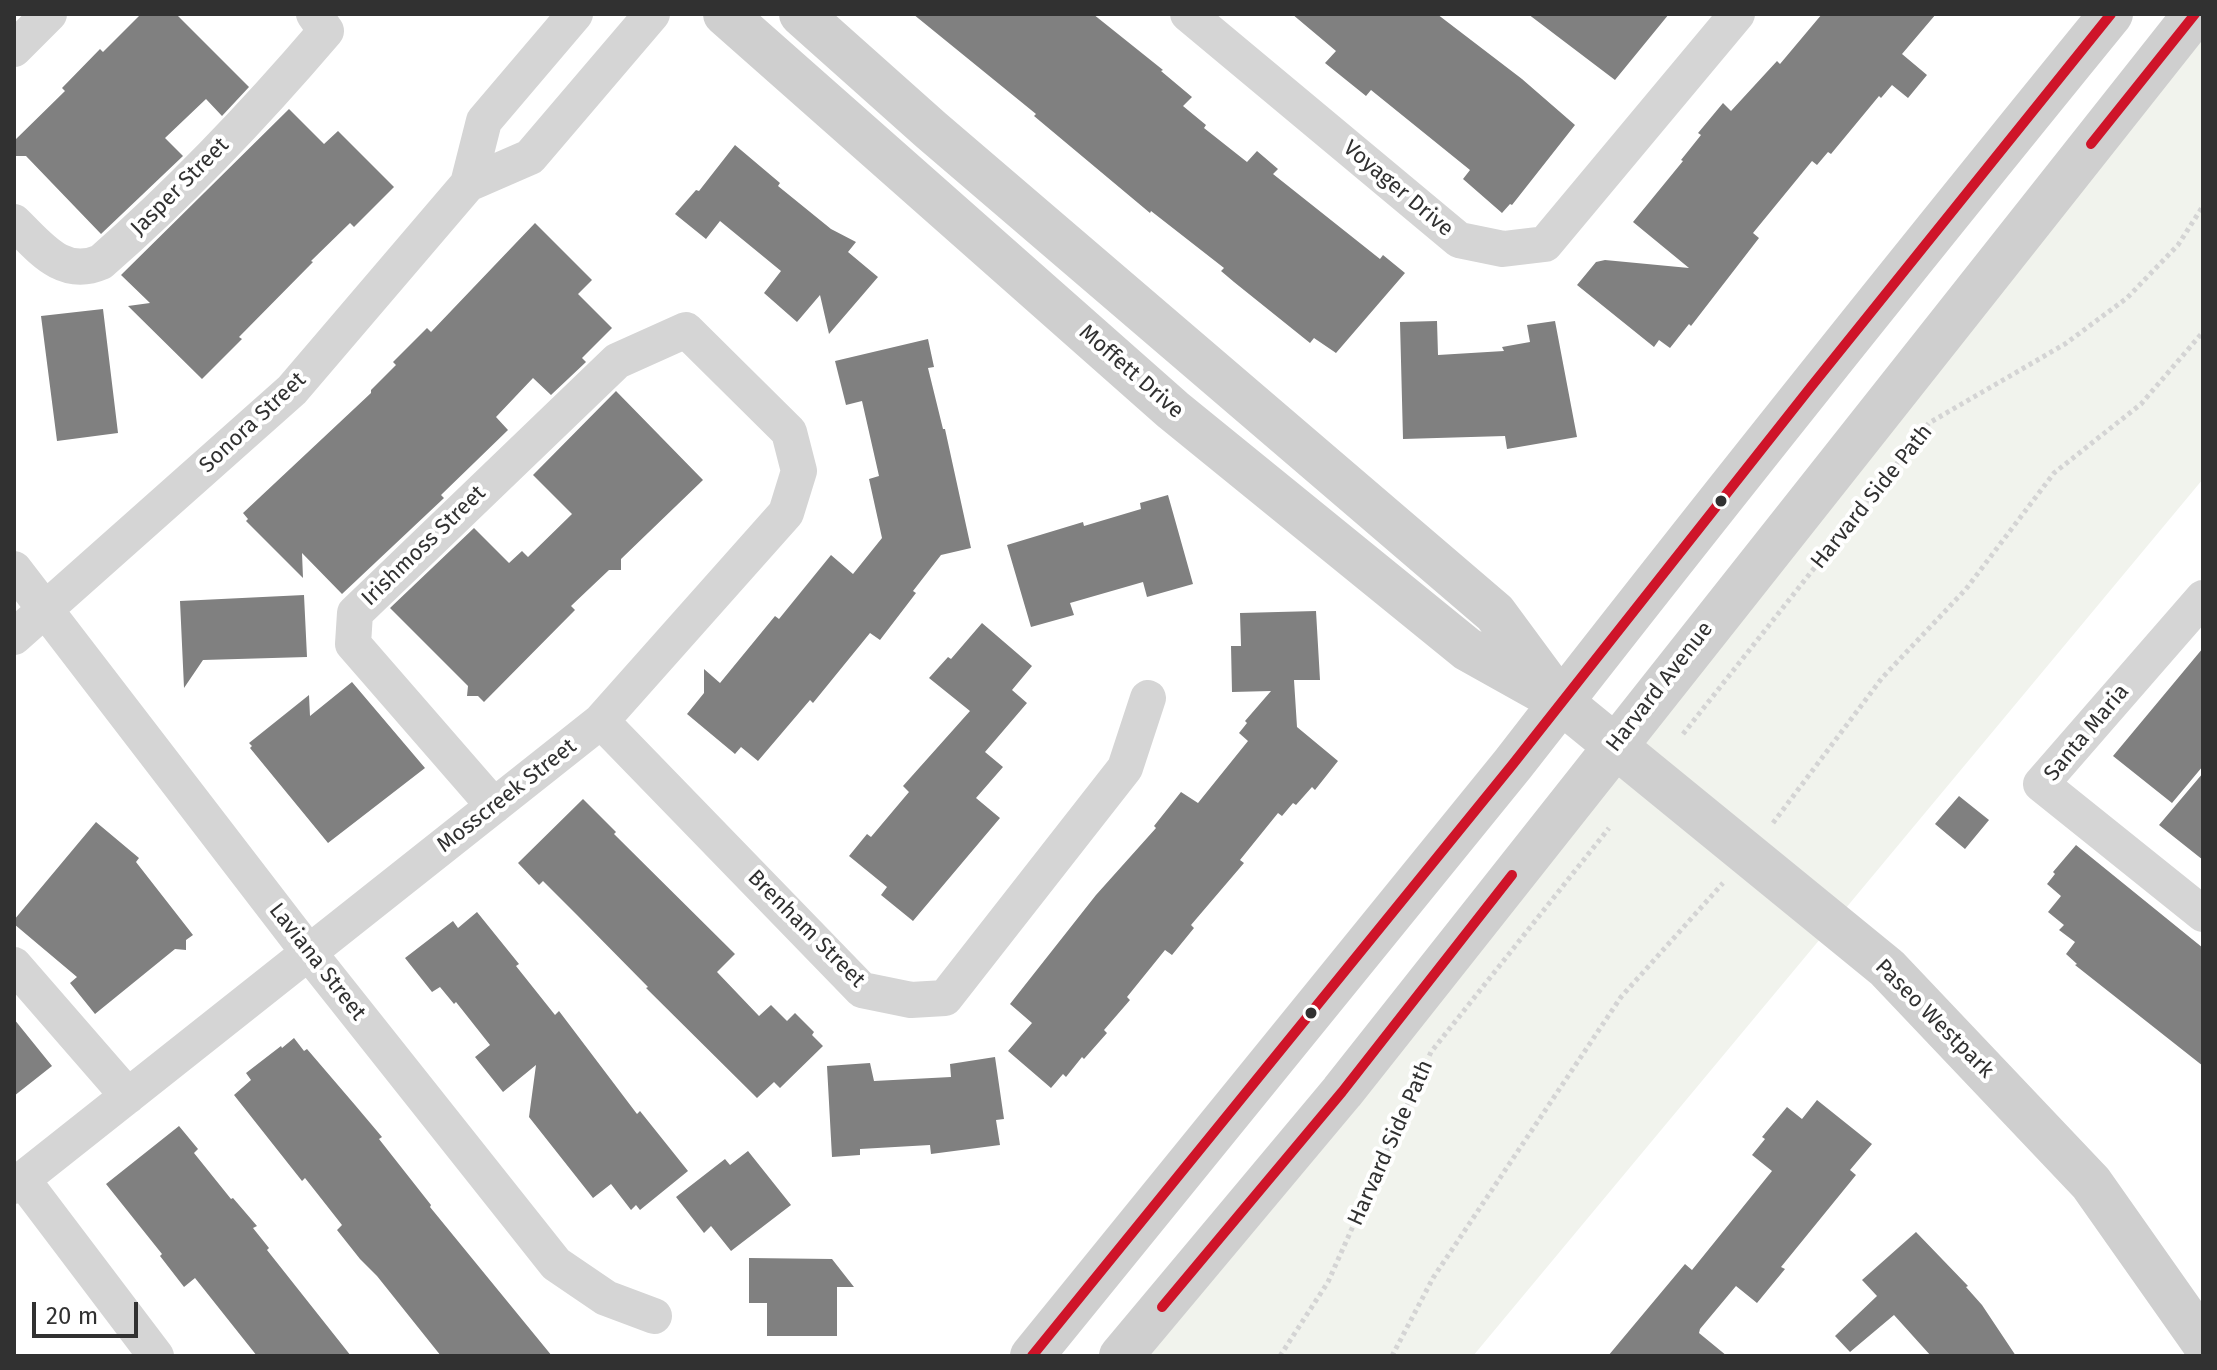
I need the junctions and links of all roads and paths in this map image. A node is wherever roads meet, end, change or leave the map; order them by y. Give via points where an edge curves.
1 (49, 14) edge
2 (575, 14) edge
3 (652, 14) edge
4 (725, 14) edge
5 (801, 14) edge
6 (1188, 14) edge
7 (1737, 14) edge
8 (2111, 14) edge
9 (2195, 14) edge
10 (320, 23) edge
11 (14, 49) edge
12 (468, 184) junction
13 (2203, 206) edge
14 (14, 222) edge
15 (686, 330) joint
16 (14, 569) edge
17 (2203, 598) edge
18 (48, 610) junction
19 (14, 637) edge
20 (1148, 698) dead end
21 (1560, 701) junction
22 (601, 721) junction
23 (1683, 734) dead end
24 (1614, 745) junction
25 (494, 806) junction
26 (1609, 828) dead end
27 (2203, 914) edge
28 (309, 953) junction
29 (14, 965) edge
30 (128, 1096) junction
31 (18, 1183) edge
32 (654, 1316) dead end
33 (2203, 1342) edge
34 (156, 1356) edge
35 (1032, 1356) edge
36 (1121, 1356) edge
37 (1280, 1356) edge

1 - 11 street
2 - 12 street, Sonora Street via 484,121
3 - 12 street, Sonora Street via 530,157
4 - 21 main road, Moffett Drive via 1173,410 1467,649
5 - 21 main road, Moffett Drive via 1495,613
6 - 7 street, Voyager Drive via 1459,240 1503,249 1545,244
8 - 21 main road
9 - 24 main road, Harvard Avenue
10 - 14 street, Jasper Street via 272,94 157,213 101,262 64,265
12 - 18 street, Sonora Street via 292,390
13 - 23 path, Harvard Side Path via 2178,245 2127,298 2065,344 1929,423
15 - 22 street, Mosscreek Street via 789,432 799,471 786,513
15 - 25 street, Irishmoss Street via 617,361 355,613 353,644
16 - 18 street, Laviana Street
17 - 27 street, Santa Maria via 2041,784
18 - 19 street, Sonora Street
18 - 28 street, Laviana Street
20 - 22 street, Brenham Street via 1125,768 945,998 911,1000 862,990
21 - 24 main road, Moffett Drive
21 - 35 main road
22 - 25 street, Mosscreek Street
24 - 33 main road, Paseo Westpark via 1887,968 2091,1183
24 - 36 main road, Harvard Avenue via 1342,1092
25 - 28 street, Mosscreek Street
26 - 37 path, Harvard Side Path via 1431,1052 1328,1282
28 - 30 street, Mosscreek Street
28 - 32 street, Laviana Street via 556,1264 606,1298
29 - 30 street
30 - 31 street, Mosscreek Street
31 - 34 street

